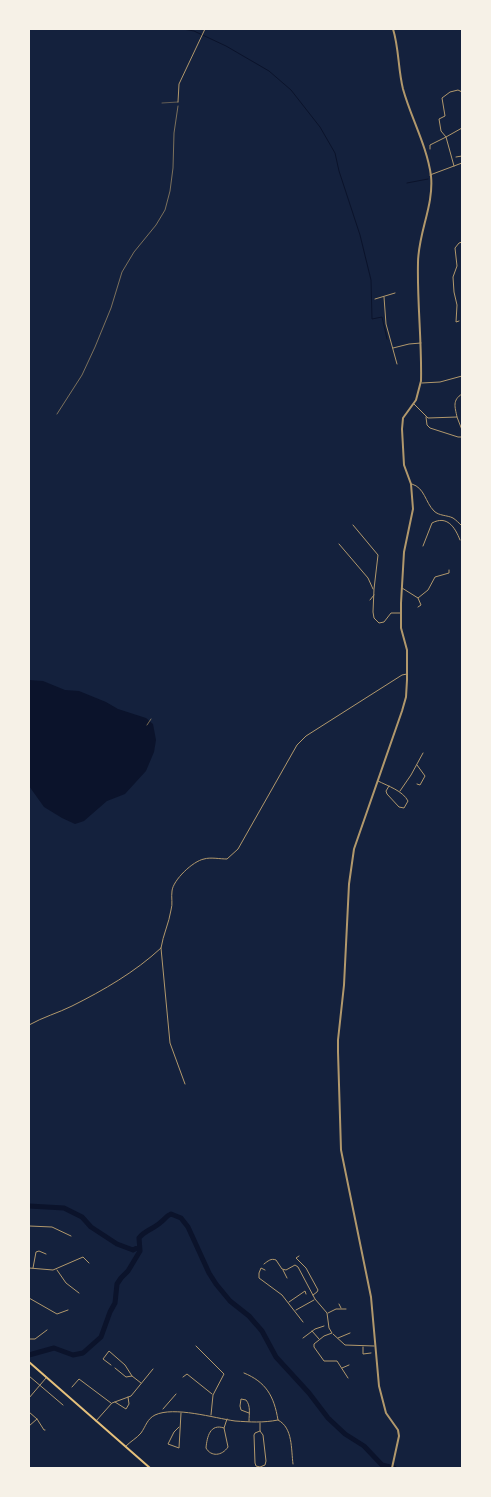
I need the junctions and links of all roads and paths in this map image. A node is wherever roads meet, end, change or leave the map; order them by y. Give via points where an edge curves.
1 (205, 29) edge
2 (393, 29) edge
3 (462, 92) edge
4 (162, 102) dead end
5 (178, 102) junction
6 (462, 128) edge
7 (446, 137) junction
8 (430, 148) dead end
9 (462, 156) edge
10 (456, 157) dead end
11 (462, 159) edge
12 (462, 162) edge
13 (454, 166) junction
14 (430, 175) junction
15 (462, 242) edge
16 (395, 293) dead end
17 (384, 297) junction
18 (375, 299) dead end
19 (459, 321) dead end
20 (421, 343) junction
21 (392, 349) junction
22 (396, 364) dead end
23 (462, 376) edge
24 (420, 383) junction
25 (462, 394) edge
26 (414, 404) junction
27 (57, 414) dead end
28 (426, 417) junction
29 (457, 417) junction
30 (462, 430) edge
31 (462, 437) edge
32 (411, 484) junction
33 (442, 515) junction
34 (442, 520) junction
35 (353, 524) dead end
36 (462, 526) edge
37 (460, 540) dead end
38 (339, 544) dead end
39 (423, 546) dead end
40 (449, 570) dead end
41 (402, 588) junction
42 (374, 590) junction
43 (374, 595) junction
44 (418, 598) junction
45 (370, 600) dead end
46 (418, 607) dead end
47 (400, 613) junction
48 (407, 674) junction
49 (151, 719) dead end
50 (147, 725) dead end
51 (423, 753) dead end
52 (417, 764) junction
53 (378, 780) junction
54 (417, 784) dead end
55 (389, 786) junction
56 (400, 792) junction
57 (161, 946) junction
58 (29, 1024) edge
59 (185, 1084) dead end
60 (29, 1226) edge
61 (71, 1236) dead end
62 (46, 1254) dead end
63 (299, 1256) dead end
64 (276, 1260) junction
65 (281, 1262) dead end
66 (89, 1263) dead end
67 (264, 1264) dead end
68 (29, 1268) edge
69 (33, 1269) junction
70 (282, 1269) junction
71 (56, 1270) junction
72 (265, 1270) dead end
73 (287, 1278) dead end
74 (318, 1291) junction
75 (79, 1293) dead end
76 (306, 1294) dead end
77 (312, 1295) junction
78 (319, 1295) dead end
79 (29, 1298) edge
80 (314, 1300) junction
81 (288, 1303) junction
82 (339, 1304) dead end
83 (341, 1309) junction
84 (346, 1309) dead end
85 (68, 1310) dead end
86 (294, 1311) junction
87 (327, 1313) junction
88 (303, 1322) dead end
89 (324, 1326) dead end
90 (47, 1330) dead end
91 (312, 1331) junction
92 (350, 1332) dead end
93 (332, 1333) junction
94 (303, 1338) dead end
95 (337, 1338) junction
96 (29, 1339) edge
97 (319, 1339) junction
98 (196, 1346) dead end
99 (362, 1346) junction
100 (374, 1346) junction
101 (371, 1353) dead end
102 (29, 1362) edge
103 (111, 1365) dead end
104 (349, 1365) dead end
105 (115, 1368) dead end
106 (342, 1368) junction
107 (153, 1369) dead end
108 (244, 1373) dead end
109 (29, 1376) edge
110 (132, 1376) junction
111 (183, 1377) dead end
112 (46, 1378) junction
113 (348, 1378) dead end
114 (141, 1383) junction
115 (39, 1386) junction
116 (72, 1387) dead end
117 (176, 1394) dead end
118 (213, 1395) junction
119 (128, 1397) junction
120 (29, 1398) edge
121 (114, 1402) junction
122 (112, 1403) junction
123 (63, 1405) dead end
124 (167, 1405) junction
125 (163, 1409) dead end
126 (29, 1412) edge
127 (170, 1412) junction
128 (181, 1412) junction
129 (249, 1413) junction
130 (211, 1415) junction
131 (38, 1419) junction
132 (227, 1419) junction
133 (278, 1420) junction
134 (95, 1421) junction
135 (249, 1422) junction
136 (260, 1423) junction
137 (29, 1426) edge
138 (179, 1427) junction
139 (224, 1428) junction
140 (45, 1430) dead end
141 (260, 1431) junction
142 (126, 1446) junction
143 (178, 1448) junction
144 (182, 1450) dead end
145 (293, 1464) dead end
146 (150, 1468) edge
147 (392, 1468) edge

1 - 5 street via 180,84
2 - 14 street via 402,85
3 - 7 street via 450,92 442,98 445,116 439,119
4 - 5 lane
5 - 27 path via 173,168 165,210 122,272 95,347 82,375
6 - 7 street
7 - 8 street
7 - 13 street
9 - 10 street
9 - 11 street
12 - 13 street
13 - 14 street
14 - 20 street via 430,200 418,262
15 - 19 street via 455,248 457,266 453,277 456,322
16 - 17 street
17 - 18 street
17 - 21 street
20 - 21 street
20 - 24 street
21 - 22 street
23 - 24 street
24 - 26 street
25 - 29 street via 454,403
26 - 28 street
26 - 32 street via 403,418 402,429 404,465
28 - 29 street
28 - 31 street via 430,428
29 - 30 street
32 - 33 street via 422,490 433,510
32 - 41 street via 413,508 404,552
33 - 34 street
33 - 36 street via 453,518
34 - 37 street via 452,525
34 - 39 street via 432,523
35 - 42 street via 378,556
38 - 42 street
40 - 44 street via 449,573 435,577 428,590
41 - 44 street
41 - 47 street
42 - 43 street
43 - 45 street
43 - 47 street via 373,616 377,622 384,622 391,613
44 - 46 street via 421,606
47 - 48 street via 407,650
48 - 53 street via 406,697
48 - 57 street via 306,736 297,745 238,849 227,859 204,858 193,864 173,885 172,910
49 - 50 path
51 - 52 street
52 - 54 street via 425,776
52 - 56 street
53 - 55 street
53 - 100 street via 357,836 351,864 338,1040 341,1150 370,1297
55 - 56 street
55 - 56 street via 387,794 402,808 408,799
57 - 58 street via 138,967 93,995
57 - 59 street via 170,1043
60 - 61 street via 52,1227
62 - 69 street via 36,1252
63 - 74 street via 296,1258 306,1268
64 - 65 street
64 - 67 street
64 - 70 street
66 - 71 street via 83,1257
68 - 69 street
69 - 71 street
70 - 73 street
70 - 77 street via 297,1266
71 - 75 street
72 - 81 street via 261,1268 259,1278
74 - 77 street
74 - 78 street
76 - 81 street via 305,1291
77 - 80 street
79 - 85 street via 58,1314
80 - 86 street
80 - 87 street
81 - 86 street
82 - 83 street
83 - 84 street
83 - 87 street
86 - 88 street
87 - 93 street
89 - 91 street
90 - 96 street via 35,1339
91 - 94 street
91 - 97 street
92 - 95 street
93 - 95 street
93 - 97 street
95 - 99 street via 345,1345
97 - 106 street via 313,1346 323,1361 336,1361
98 - 118 street via 224,1374
99 - 100 street
99 - 101 street via 364,1354
100 - 147 street via 383,1405 399,1436
102 - 112 main road
103 - 110 street via 103,1359 109,1351
104 - 106 street
105 - 110 street via 126,1377
106 - 113 street
107 - 114 street
108 - 133 street via 267,1389
109 - 115 street
110 - 114 street
111 - 118 street via 187,1374
112 - 115 street
112 - 134 main road
114 - 119 street
115 - 120 street
115 - 123 street
116 - 122 street via 79,1379
117 - 124 street
118 - 130 street
119 - 121 street
119 - 121 street via 126,1409
121 - 122 street
122 - 134 street
124 - 125 street
124 - 127 street
126 - 131 street
127 - 128 street
127 - 142 street via 161,1412 149,1419
128 - 130 street
128 - 138 street
129 - 129 street via 248,1402 241,1399 241,1410
129 - 135 street
130 - 132 street
131 - 137 street
131 - 140 street
132 - 135 street
132 - 139 street
133 - 136 street
133 - 145 street via 290,1435
134 - 142 main road
135 - 136 street
136 - 141 street
138 - 143 street
138 - 143 street via 167,1444
139 - 139 street via 216,1426 208,1434 206,1448 214,1455 223,1453 228,1447
141 - 141 street via 266,1461 260,1467 255,1463 254,1435
142 - 146 main road
143 - 144 street

